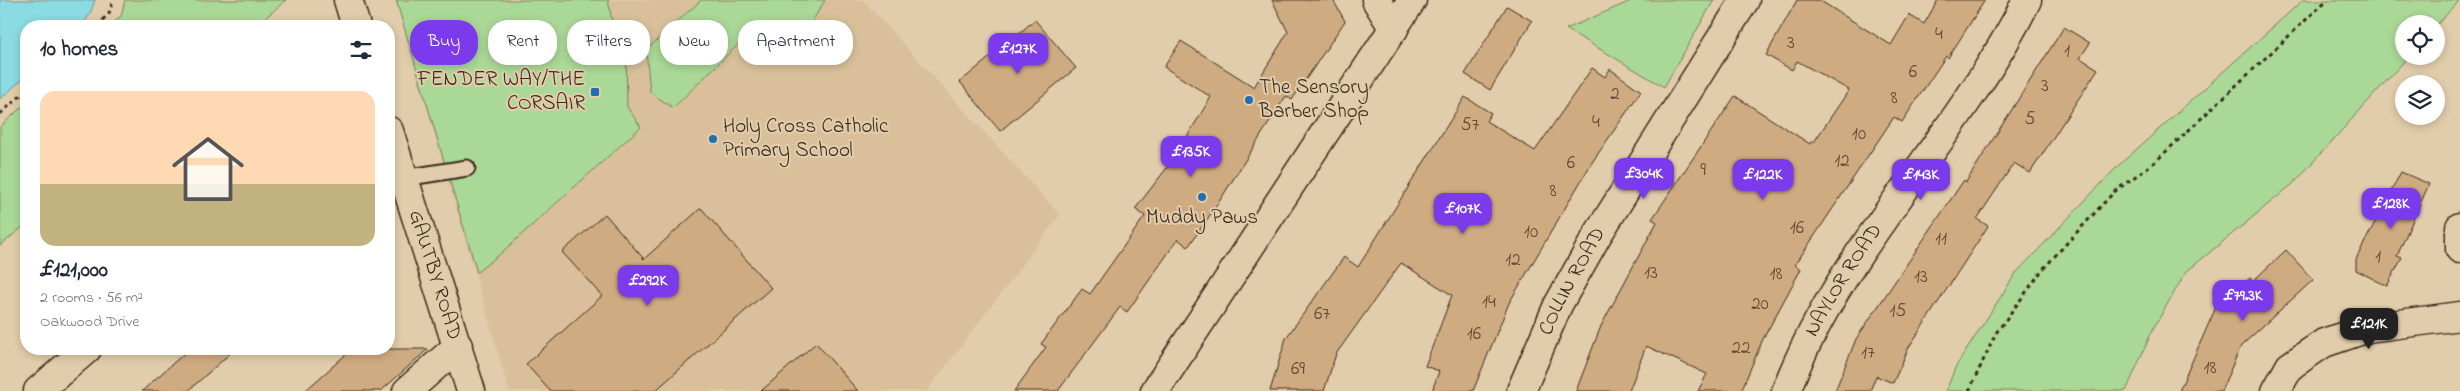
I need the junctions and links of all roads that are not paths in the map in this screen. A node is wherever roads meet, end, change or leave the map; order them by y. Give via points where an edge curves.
1 (348, 0) edge
2 (1376, 0) edge
3 (1412, 0) edge
4 (1745, 0) edge
5 (2027, 0) edge
6 (354, 20) edge
7 (1394, 29) junction
8 (395, 150) edge
9 (467, 168) dead end
10 (404, 178) junction
11 (2460, 227) edge
12 (2460, 249) edge
13 (2460, 316) edge
14 (458, 346) junction
15 (80, 355) edge
16 (38, 391) edge
17 (407, 391) edge
18 (471, 391) edge
19 (1155, 391) edge
20 (1521, 391) edge
21 (1786, 391) edge
22 (2276, 391) edge

1 - 6 street
2 - 7 street
3 - 7 street
4 - 20 street, COLLIN ROAD via 1598,234 1558,305
5 - 21 street, NAYLOR ROAD via 1962,110 1841,279
7 - 19 street
8 - 10 street, GAUTBY ROAD
9 - 10 lane
10 - 14 street, GAUTBY ROAD
11 - 12 street
13 - 22 street via 2368,328 2324,343 2290,366
14 - 17 street
14 - 18 street, GAUTBY ROAD
15 - 16 street

